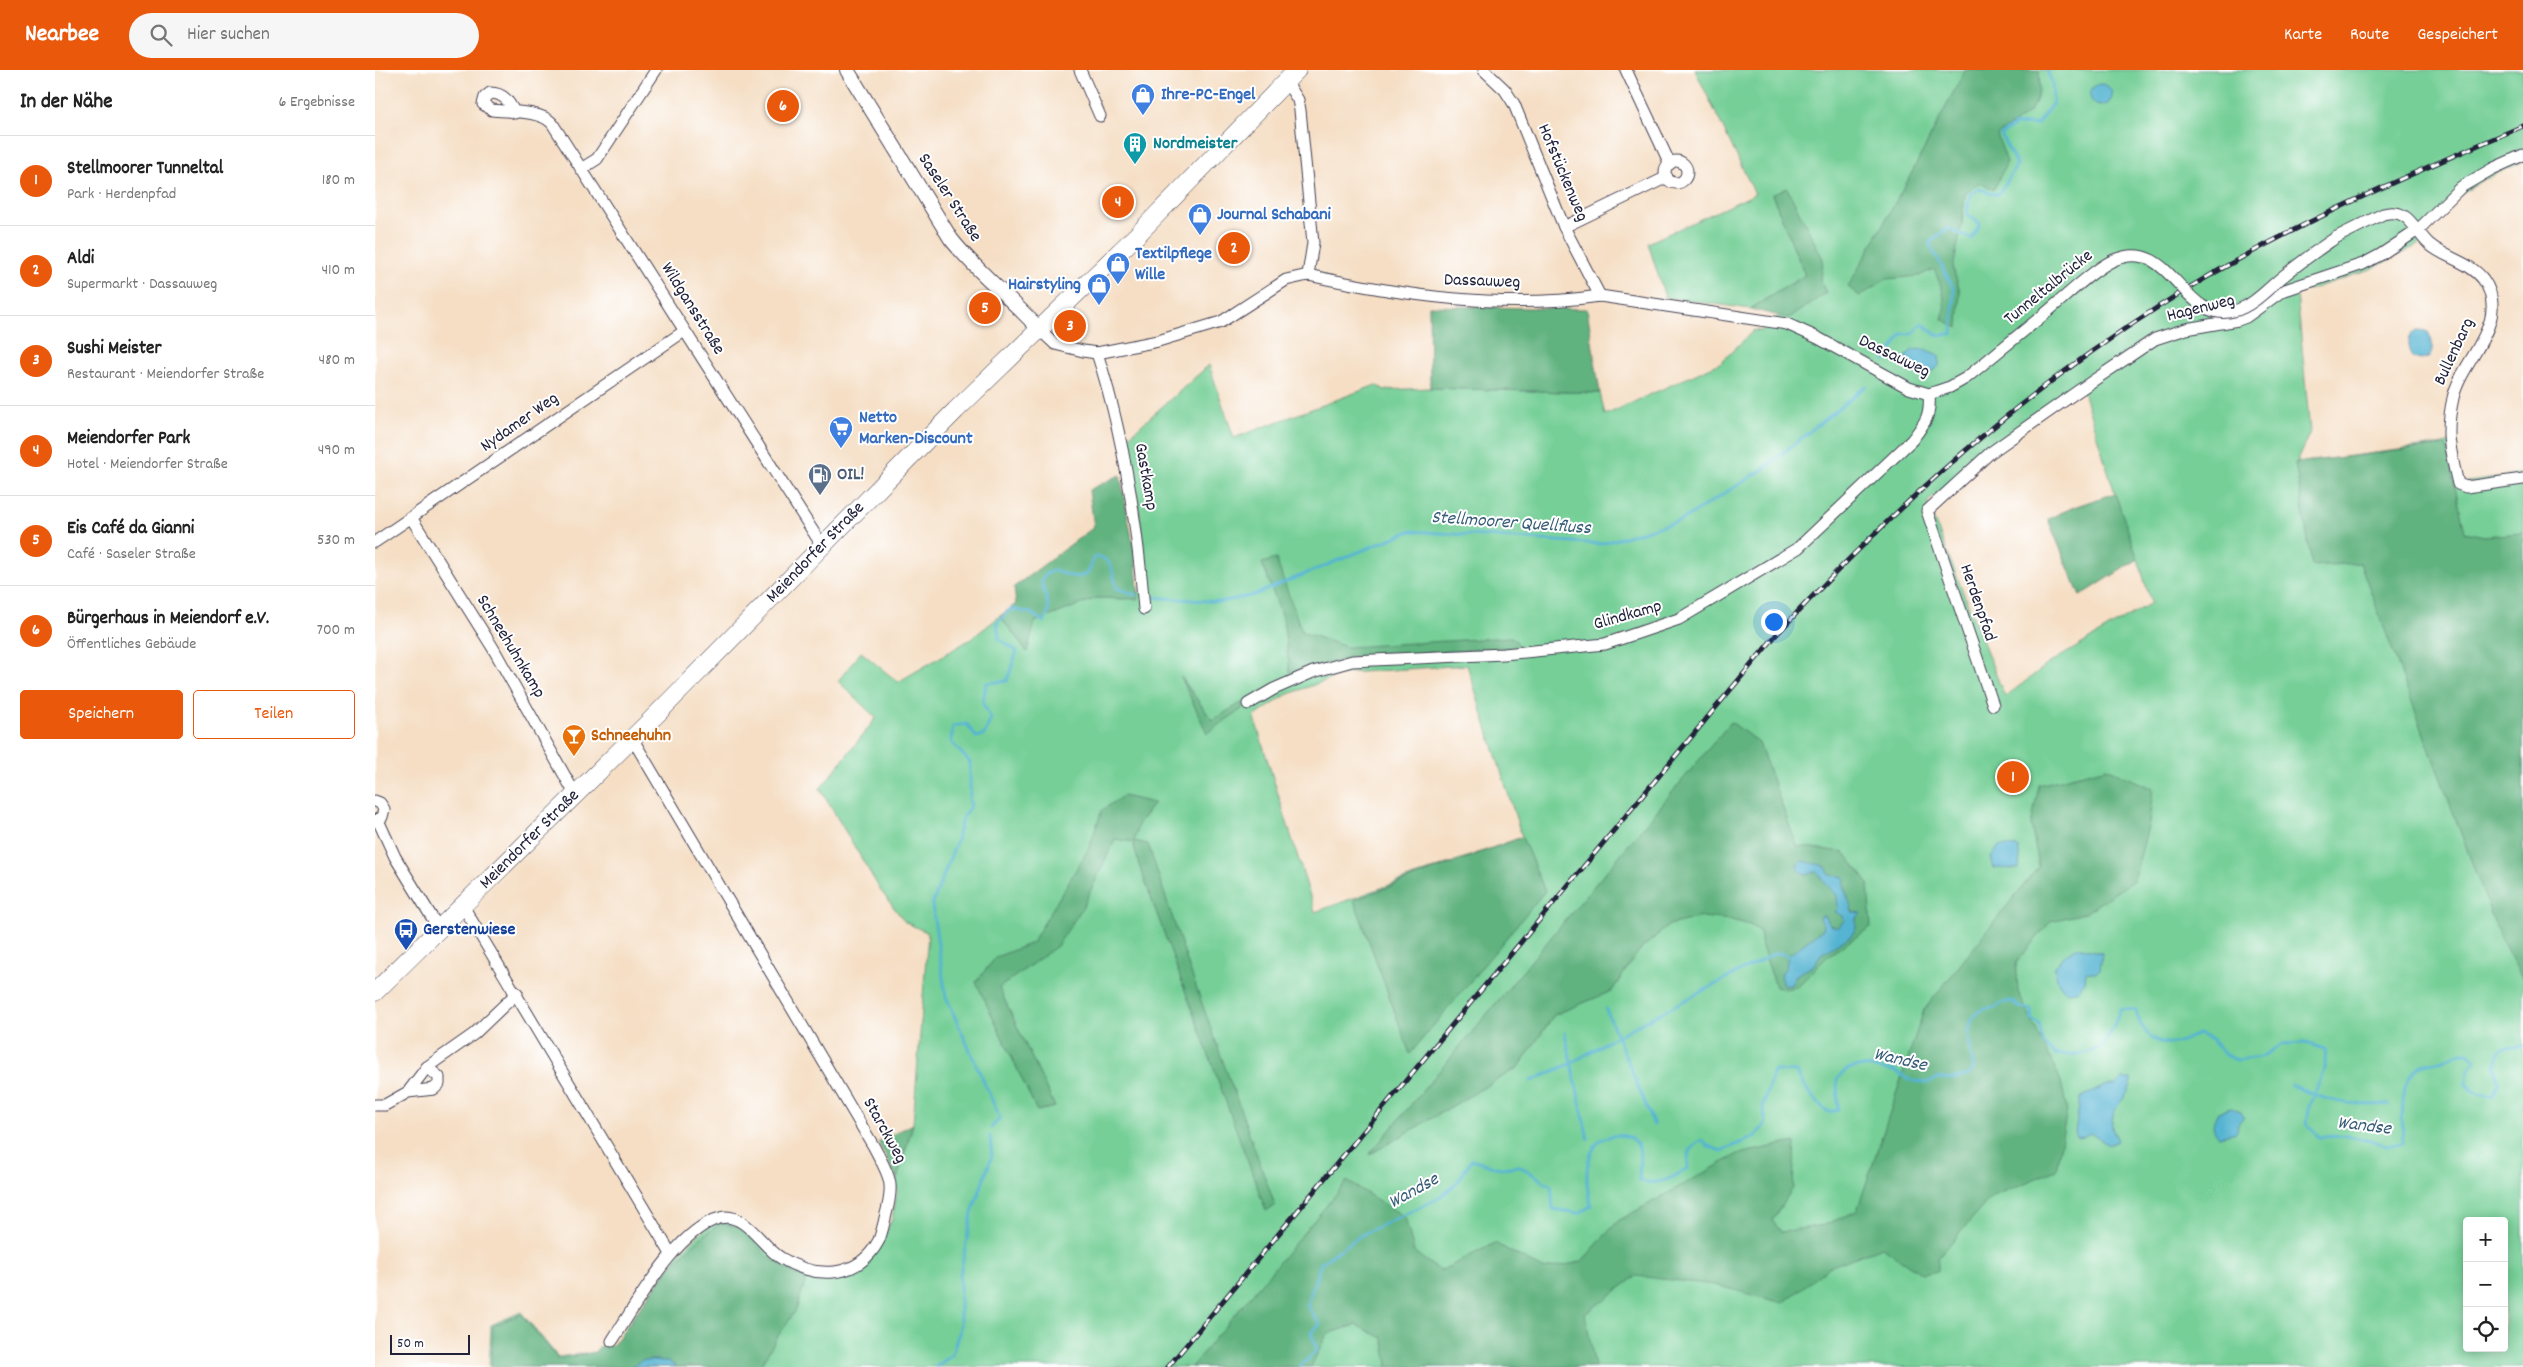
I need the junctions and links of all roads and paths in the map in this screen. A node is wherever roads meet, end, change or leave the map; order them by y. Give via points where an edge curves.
1 (656, 70) edge
2 (847, 70) edge
3 (1080, 70) edge
4 (1484, 70) edge
5 (1626, 70) edge
6 (1292, 75) edge
7 (515, 113) dead end
8 (1100, 116) dead end
9 (2523, 155) edge
10 (1670, 164) junction
11 (581, 169) junction
12 (1667, 177) junction
13 (1564, 226) junction
14 (2418, 230) junction
15 (1308, 275) junction
16 (1600, 296) junction
17 (1039, 329) junction
18 (683, 332) junction
19 (1097, 352) junction
20 (1929, 394) junction
21 (2523, 478) edge
22 (1927, 511) joint
23 (412, 519) junction
24 (375, 542) edge
25 (823, 547) junction
26 (1144, 609) dead end
27 (1248, 704) dead end
28 (1993, 705) dead end
29 (632, 738) junction
30 (575, 794) junction
31 (375, 801) edge
32 (377, 820) edge
33 (463, 906) junction
34 (439, 929) junction
35 (375, 992) edge
36 (517, 993) junction
37 (427, 1067) junction
38 (408, 1092) junction
39 (375, 1105) edge
40 (671, 1254) junction
41 (612, 1341) dead end

1 - 11 street via 597,159
2 - 17 street, Saseler Straße via 951,239 967,259
3 - 8 street
4 - 13 street, Hofstückenweg via 1505,90 1514,104
5 - 10 street
6 - 15 street via 1300,110 1310,196 1313,243
6 - 17 main road, Meiendorfer Straße via 1139,234
7 - 11 street, Wildgansstraße via 541,116 550,121
9 - 14 street, Hagenweg via 2461,187
10 - 12 street via 1666,170
10 - 12 street via 1681,163 1687,174 1679,183
11 - 18 street, Wildgansstraße
12 - 13 street
13 - 16 street, Hofstückenweg
14 - 20 street, Tunneltalbrücke, bridge via 2406,215 2391,212 2373,218 2335,238 2249,304 2234,311 2221,312 2200,305 2158,263 2135,256 2109,262 1966,378
14 - 21 street, Bullenbarg via 2435,248 2482,279 2492,308 2482,342 2458,379 2447,430 2458,484 2466,488
14 - 22 street, Hagenweg via 2363,264 2282,291 2246,317 2186,329 2155,340 1990,453
15 - 16 street, Dassauweg via 1476,302 1571,300
15 - 19 street, Dassauweg via 1286,280 1221,322 1158,341
16 - 20 street, Dassauweg via 1787,324 1909,388
17 - 19 street, Dassauweg via 1061,346
17 - 25 main road, Meiendorfer Straße
18 - 23 street, Nydamer Weg
18 - 25 street, Wildgansstraße
19 - 26 street, Gastkamp via 1118,427 1139,555
20 - 27 street, Glindkamp via 1930,412 1912,440 1798,548 1679,619 1605,644 1504,654 1352,661 1313,672
22 - 28 street, Herdenpfad
23 - 24 street, Nydamer Weg
23 - 30 street, Schneehuhnkamp via 493,648
25 - 29 main road, Meiendorfer Straße
29 - 30 main road, Meiendorfer Straße
29 - 40 street, Starckweg via 874,1147 891,1186 876,1244 864,1258 836,1273 821,1274 781,1258 765,1246 755,1232 733,1217 721,1217 711,1222
30 - 33 main road, Meiendorfer Straße
31 - 32 street via 384,810
32 - 34 street via 395,857
33 - 34 main road, Meiendorfer Straße
33 - 36 street
34 - 35 main road, Meiendorfer Straße
36 - 37 street via 474,1034
36 - 40 street
37 - 38 street
37 - 38 street via 439,1077 439,1084 434,1090
38 - 39 street via 385,1105
40 - 41 street, Starckweg

